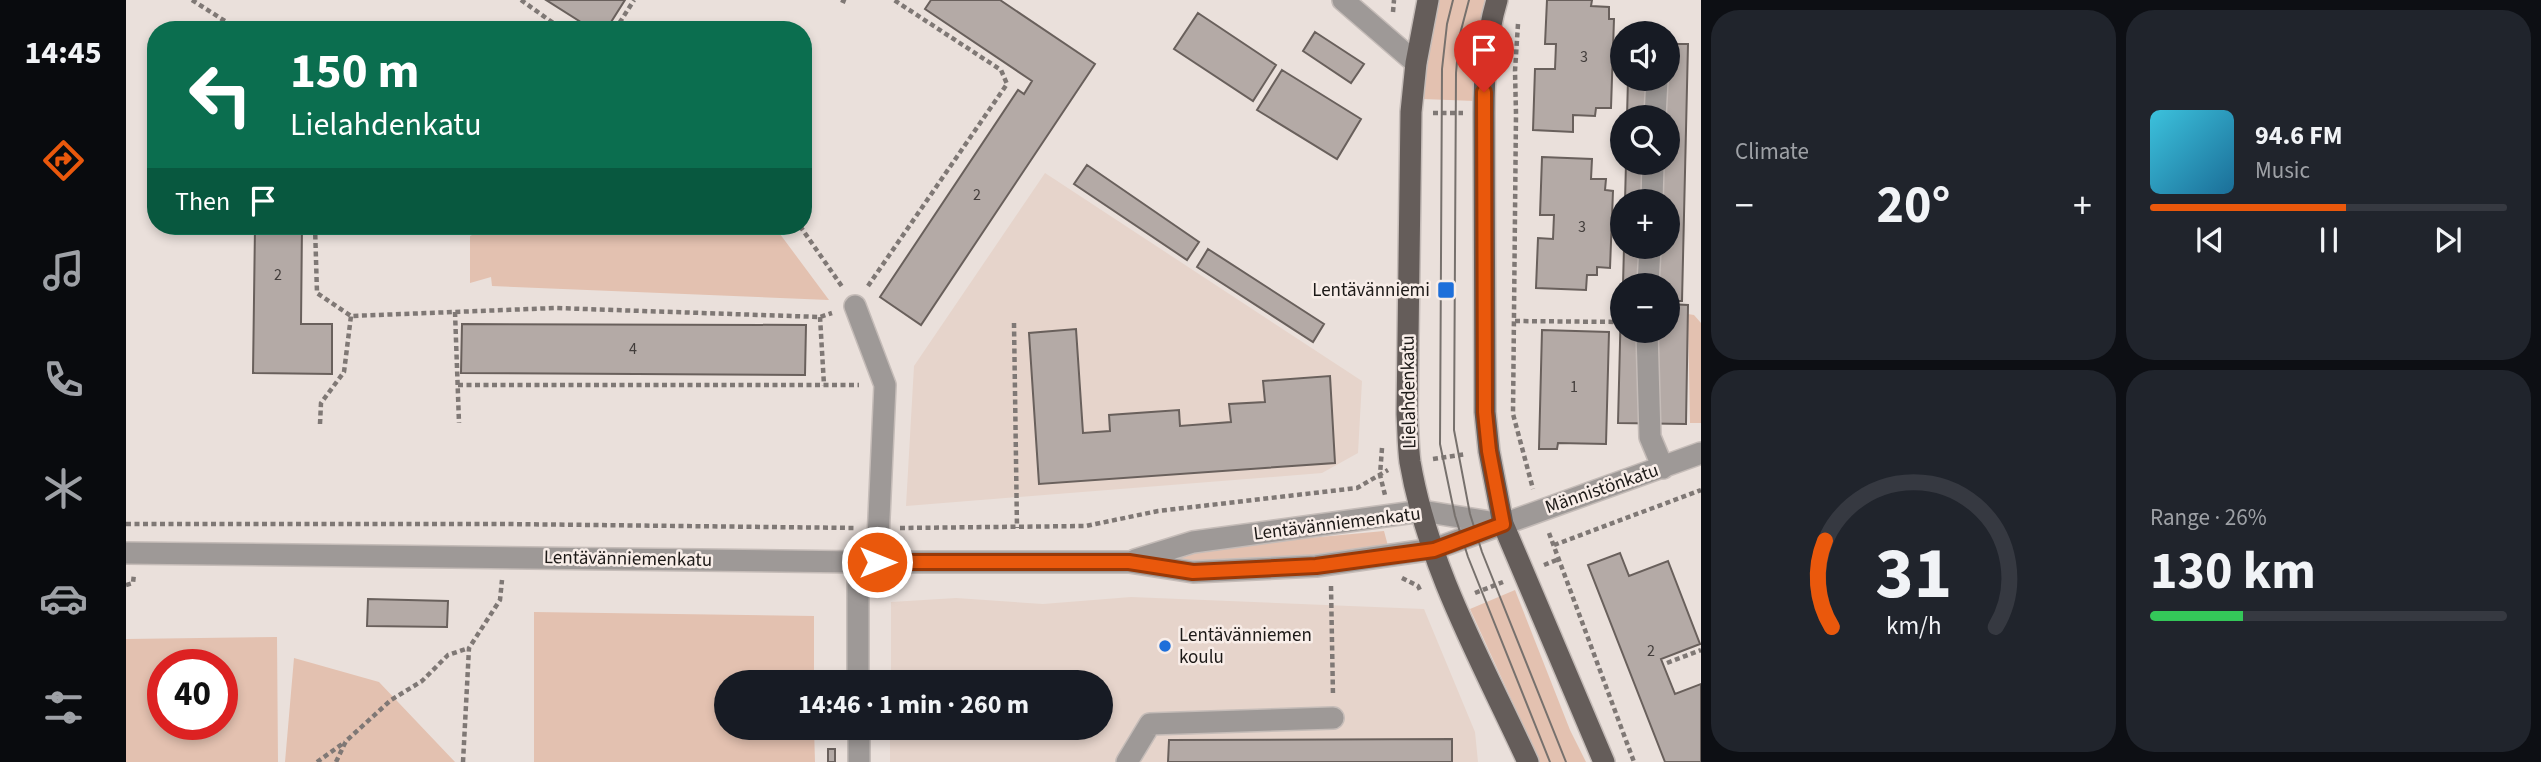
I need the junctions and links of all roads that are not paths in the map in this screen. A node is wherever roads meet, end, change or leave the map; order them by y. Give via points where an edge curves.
1 (1343, 0) edge
2 (1428, 0) edge
3 (1497, 0) edge
4 (1416, 62) junction
5 (855, 306) road end
6 (1647, 343) edge
7 (1701, 453) edge
8 (1663, 468) junction
9 (1422, 511) junction
10 (1503, 524) junction
11 (1434, 550) junction
12 (126, 554) edge
13 (867, 562) junction
14 (1129, 562) junction
15 (859, 670) edge
16 (1333, 718) road end
17 (859, 740) edge
18 (859, 762) edge
19 (1127, 762) edge
20 (1528, 762) edge
21 (1604, 762) edge

1 - 4 street
2 - 4 main road, Lielahdenkatu
3 - 10 main road via 1485,70 1483,250 1485,412
4 - 9 main road, Lielahdenkatu via 1411,112 1406,414 1410,462
5 - 13 street via 885,385 880,528
6 - 8 street via 1650,437
7 - 8 street, Männistönkatu
8 - 10 street, Männistönkatu
9 - 10 street, Lentävänniemenkatu
9 - 11 main road, Lielahdenkatu
9 - 14 street, Lentävänniemenkatu via 1193,542
10 - 11 street, Lentävänniemenkatu
10 - 21 main road
11 - 14 street, Lentävänniemenkatu via 1316,566 1193,572
11 - 20 main road, Lielahdenkatu
12 - 13 street, Lentävänniemenkatu
13 - 14 street, Lentävänniemenkatu
13 - 15 street
16 - 19 street via 1150,724
17 - 18 street

